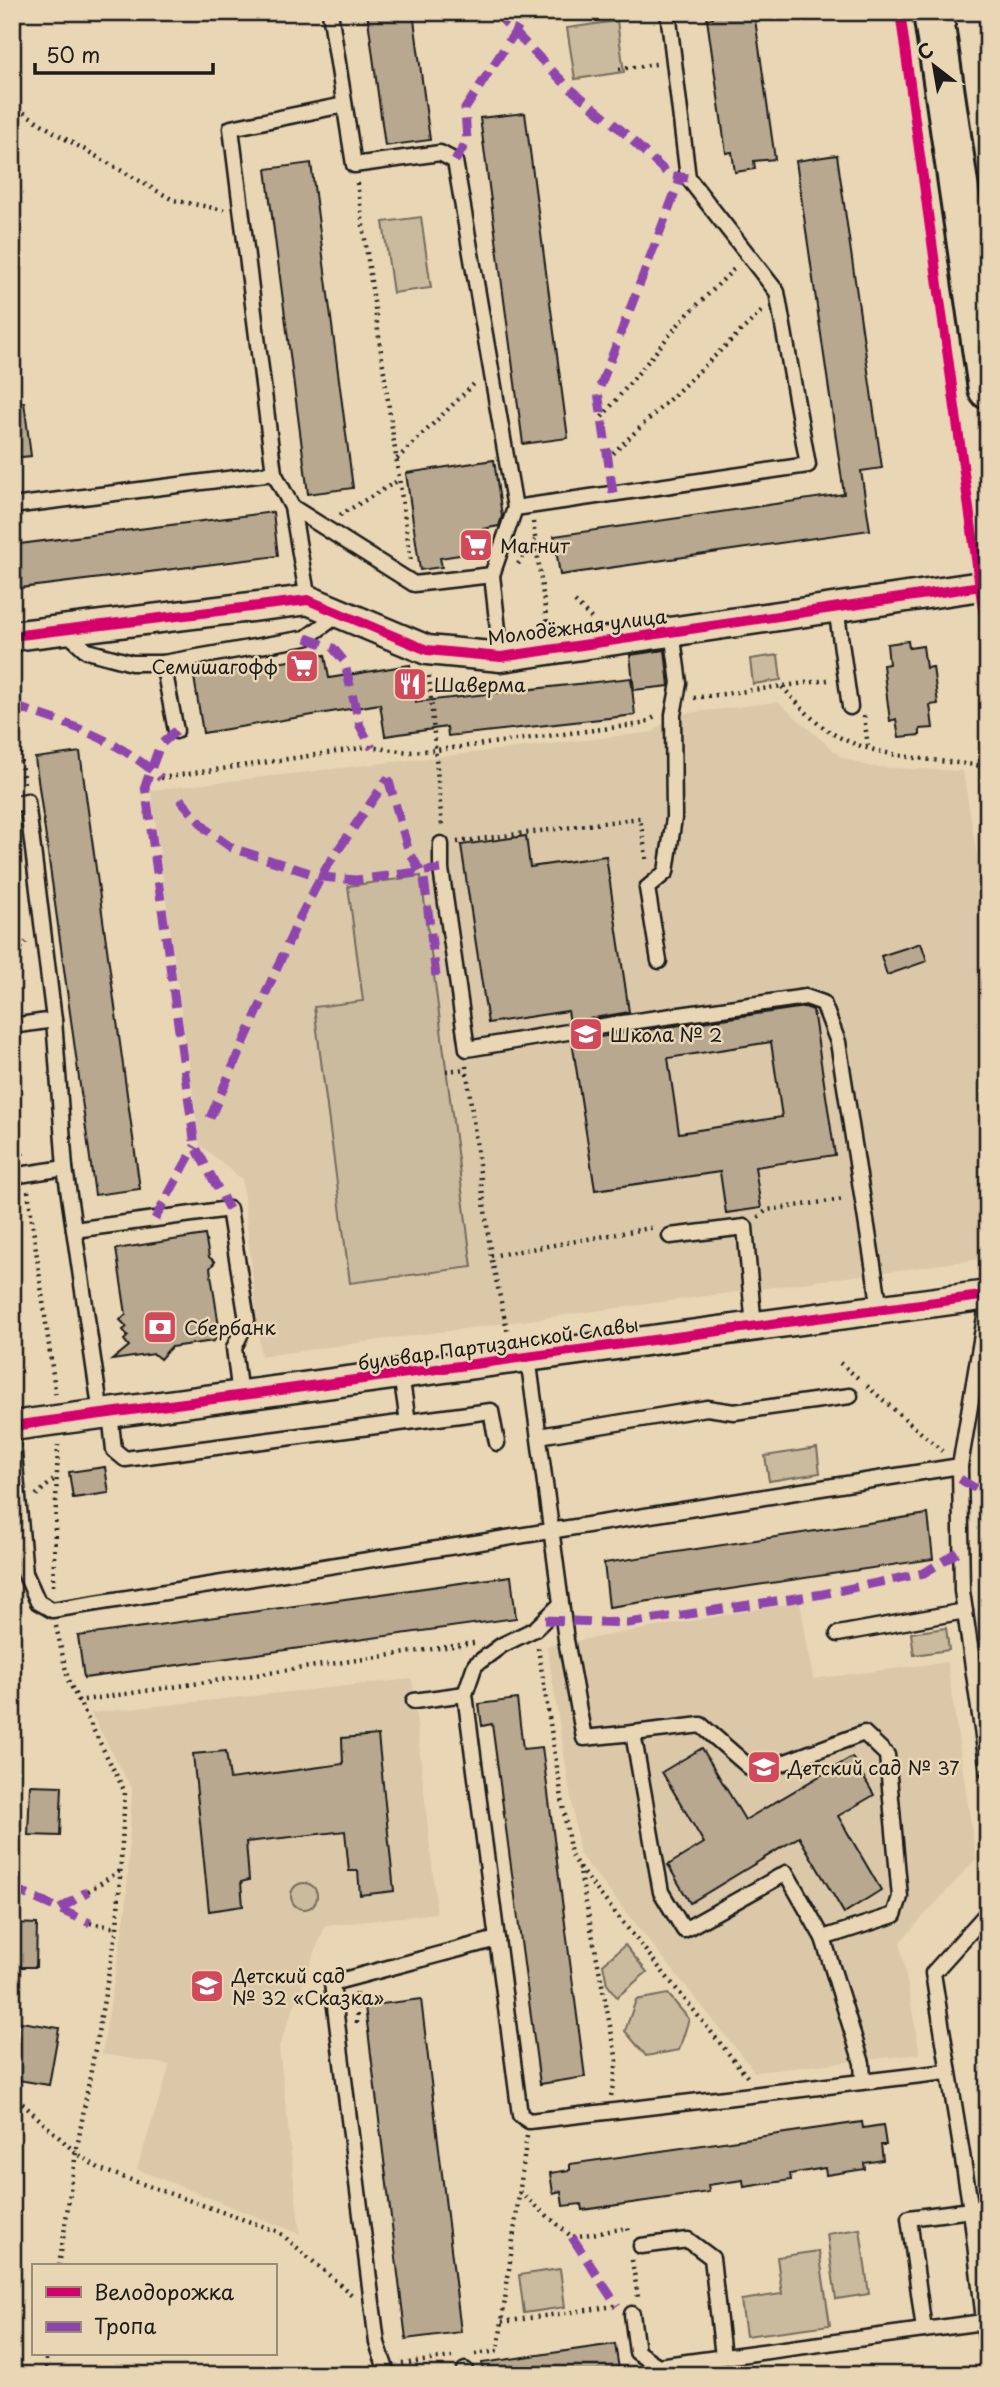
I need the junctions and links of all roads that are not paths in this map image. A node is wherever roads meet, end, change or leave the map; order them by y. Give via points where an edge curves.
1 (330, 12) edge
2 (668, 12) edge
3 (933, 12) edge
4 (344, 105) junction
5 (981, 302) edge
6 (988, 389) edge
7 (274, 473) junction
8 (12, 506) edge
9 (292, 507) junction
10 (523, 507) junction
11 (492, 575) junction
12 (988, 585) edge
13 (307, 600) junction
14 (836, 607) junction
15 (338, 615) junction
16 (64, 630) junction
17 (672, 631) junction
18 (12, 636) edge
19 (501, 657) junction
20 (163, 663) junction
21 (850, 708) road end
22 (176, 731) dead end
23 (20, 803) edge
24 (441, 844) road end
25 (659, 961) dead end
26 (54, 1020) junction
27 (12, 1026) edge
28 (65, 1168) junction
29 (19, 1175) edge
30 (74, 1230) junction
31 (670, 1236) road end
32 (988, 1297) edge
33 (880, 1310) junction
34 (754, 1326) junction
35 (521, 1358) junction
36 (401, 1374) junction
37 (240, 1396) junction
38 (850, 1396) dead end
39 (106, 1414) junction
40 (408, 1422) junction
41 (12, 1426) edge
42 (12, 1432) edge
43 (539, 1436) junction
44 (497, 1443) dead end
45 (960, 1466) junction
46 (17, 1533) edge
47 (552, 1533) junction
48 (561, 1604) junction
49 (965, 1611) junction
50 (838, 1634) dead end
51 (465, 1694) junction
52 (414, 1701) dead end
53 (633, 1733) junction
54 (988, 1771) edge
55 (988, 1912) edge
56 (824, 1938) junction
57 (497, 1939) junction
58 (947, 2071) junction
59 (863, 2080) junction
60 (971, 2210) junction
61 (634, 2244) road end
62 (631, 2309) road end
63 (984, 2322) junction
64 (924, 2330) junction
65 (988, 2354) edge
66 (723, 2357) junction
67 (658, 2370) edge
68 (386, 2371) edge

1 - 4 lane
2 - 10 lane via 688,178 778,295 808,465
3 - 5 street
4 - 7 lane via 231,128
4 - 10 lane via 354,165 440,153 455,160 491,368
5 - 6 street
7 - 8 lane
7 - 9 lane
9 - 11 lane via 414,584
9 - 13 lane
10 - 11 lane
11 - 19 lane
12 - 14 street, Молодёжная улица
13 - 15 street, Молодёжная улица
13 - 16 street
14 - 17 street, Молодёжная улица
14 - 21 lane
15 - 19 street, Молодёжная улица via 427,650
15 - 20 lane via 306,638
16 - 18 street
16 - 20 lane via 88,651 132,663
17 - 19 street, Молодёжная улица
17 - 25 lane via 679,683 674,706 674,817 666,872 647,888
20 - 22 lane
23 - 26 lane
24 - 33 lane via 467,1049 806,997 823,1003 838,1042
26 - 27 lane
26 - 28 lane
28 - 29 lane
28 - 30 lane
30 - 37 lane via 229,1209 247,1320 234,1348
30 - 39 lane
31 - 34 lane via 746,1227
32 - 33 street, бульвар Партизанской Славы
32 - 45 lane
33 - 34 street, бульвар Партизанской Славы
34 - 35 street, бульвар Партизанской Славы
35 - 36 street, бульвар Партизанской Славы
35 - 43 lane
36 - 37 street, бульвар Партизанской Славы
36 - 40 lane
37 - 39 street, бульвар Партизанской Славы
38 - 43 lane via 734,1412 707,1408
39 - 40 lane via 114,1450 125,1459
39 - 41 street, бульвар Партизанской Славы
40 - 44 lane via 491,1411
42 - 46 lane
43 - 47 lane
45 - 47 lane
45 - 49 lane
46 - 47 lane via 24,1573 38,1602 52,1610
47 - 48 lane
48 - 51 lane via 535,1629 475,1665
48 - 53 lane via 584,1738
49 - 50 lane
49 - 54 lane
51 - 52 lane
51 - 57 lane
53 - 56 lane via 661,1892 684,1930 786,1873
53 - 56 lane via 701,1725 757,1773 864,1733 887,1755 900,1897 894,1915
55 - 58 lane via 933,1973
56 - 59 lane via 862,2063
57 - 59 lane via 520,2115 528,2121
57 - 68 lane via 332,1983 374,2314
58 - 59 lane
58 - 60 lane
60 - 63 lane
60 - 64 lane via 909,2218
61 - 66 lane via 688,2240 712,2258
62 - 67 lane via 637,2352
63 - 64 lane
63 - 65 lane
64 - 66 lane
66 - 67 lane

